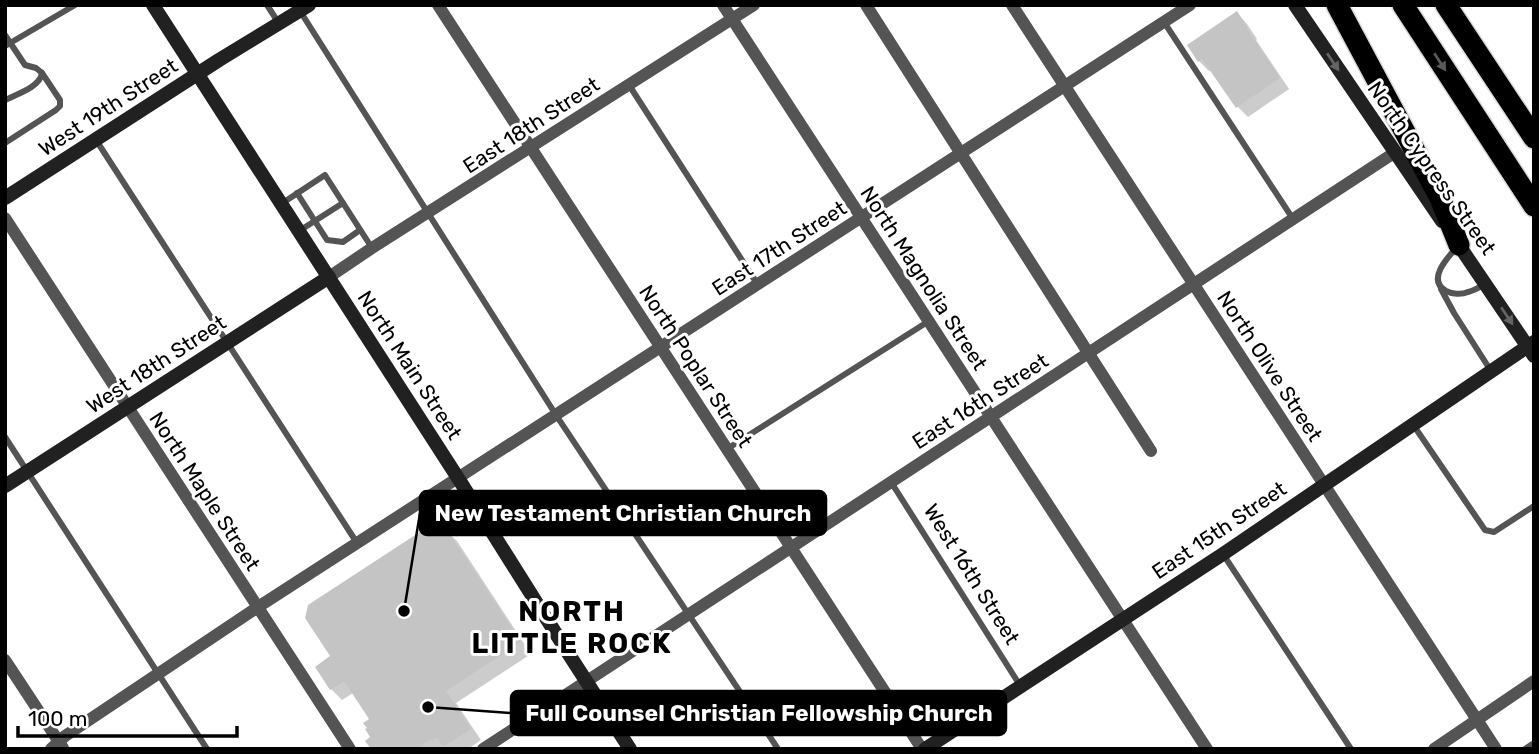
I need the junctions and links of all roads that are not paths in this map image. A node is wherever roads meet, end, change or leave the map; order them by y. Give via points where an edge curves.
1 (75, 5) edge
2 (153, 5) edge
3 (267, 5) edge
4 (438, 5) edge
5 (723, 5) edge
6 (754, 5) edge
7 (866, 5) edge
8 (1012, 5) edge
9 (1190, 5) edge
10 (1295, 5) edge
11 (1337, 5) edge
12 (1402, 5) edge
13 (1446, 5) edge
14 (304, 8) edge
15 (732, 19) junction
16 (1164, 22) junction
17 (279, 23) junction
18 (5, 35) edge
19 (8, 44) edge
20 (42, 72) junction
21 (198, 75) junction
22 (629, 85) junction
23 (1065, 86) junction
24 (5, 100) edge
25 (1534, 138) edge
26 (96, 140) junction
27 (5, 143) edge
28 (531, 148) junction
29 (1394, 153) junction
30 (961, 154) junction
31 (297, 193) junction
32 (5, 198) edge
33 (343, 202) junction
34 (281, 204) junction
35 (1534, 206) edge
36 (427, 214) junction
37 (862, 217) junction
38 (5, 218) edge
39 (1293, 219) junction
40 (315, 221) junction
41 (360, 230) junction
42 (299, 231) junction
43 (1459, 245) junction
44 (372, 248) junction
45 (329, 277) junction
46 (1194, 284) junction
47 (1486, 284) junction
48 (758, 285) junction
49 (1440, 287) junction
50 (929, 321) junction
51 (226, 343) junction
52 (661, 347) junction
53 (1532, 348) edge
54 (1088, 353) junction
55 (1491, 371) junction
56 (128, 407) junction
57 (556, 415) junction
58 (991, 417) junction
59 (1413, 424) junction
60 (5, 437) edge
61 (727, 449) junction
62 (1151, 451) dead end
63 (28, 472) junction
64 (458, 478) junction
65 (891, 482) junction
66 (1324, 484) junction
67 (5, 486) edge
68 (1534, 506) edge
69 (357, 543) junction
70 (791, 547) junction
71 (1223, 554) junction
72 (258, 607) junction
73 (689, 614) junction
74 (1123, 619) junction
75 (5, 660) edge
76 (158, 673) junction
77 (1534, 681) edge
78 (586, 682) junction
79 (1021, 687) junction
80 (1477, 719) junction
81 (1534, 743) edge
82 (58, 746) edge
83 (488, 748) edge
84 (207, 749) edge
85 (350, 749) edge
86 (630, 749) edge
87 (778, 749) edge
88 (924, 749) edge
89 (1207, 749) edge
90 (1350, 749) edge
91 (1434, 749) edge
92 (1496, 749) edge
93 (1525, 749) edge

1 - 19 lane
2 - 21 main road, North Main Street
3 - 17 lane
4 - 28 street, North Poplar Street
5 - 15 street, North Magnolia Street
6 - 15 street, East 18th Street
7 - 30 street
8 - 23 street, North Olive Street
9 - 16 street, East 17th Street
10 -> 29 main road, North Cypress Street
11 - 43 highway via 1440,198
12 -> 35 highway
13 - 25 highway
14 - 17 main road, West 19th Street
14 - 36 lane
15 - 22 street, East 18th Street
15 - 37 street, North Magnolia Street
16 - 23 street, East 17th Street
16 - 39 lane
17 - 21 main road, West 19th Street
18 - 19 lane
19 - 20 lane via 24,65
20 - 24 lane via 36,84
20 - 27 lane via 60,106
21 - 26 main road, West 19th Street
21 - 34 main road, North Main Street
22 - 28 street, East 18th Street
22 - 48 lane
23 - 30 street, East 17th Street
23 - 46 street, North Olive Street
26 - 32 main road, West 19th Street
26 - 51 lane
28 - 36 street, East 18th Street
28 - 52 street, North Poplar Street
29 - 39 street, East 16th Street
29 - 43 main road, North Cypress Street
30 - 37 street, East 17th Street
30 - 54 street
31 - 33 lane via 325,175
31 - 34 lane
31 - 40 lane
33 - 40 lane
33 - 41 lane
34 - 42 main road, North Main Street
36 - 44 street, East 18th Street
36 - 57 lane
37 - 48 street, East 17th Street
37 - 50 street, North Magnolia Street
38 - 56 street, North Maple Street
39 - 46 street, East 16th Street
40 - 41 lane via 327,240 343,242
40 - 42 lane
41 - 44 lane
42 - 45 main road, North Main Street
43 - 47 main road, North Cypress Street
43 - 49 lane via 1441,267
44 - 45 street, East 18th Street
45 - 51 main road, West 18th Street
45 - 64 main road, North Main Street
46 - 54 street, East 16th Street
46 - 66 street, North Olive Street
47 - 49 lane via 1458,294
47 -> 53 main road, North Cypress Street
48 - 52 street, East 17th Street
49 - 55 lane
50 - 58 street, North Magnolia Street
50 - 61 lane
51 - 56 main road, West 18th Street
51 - 69 lane
52 - 57 street, East 17th Street
52 - 61 street, North Poplar Street
53 - 55 main road, East 15th Street
54 - 58 street, East 16th Street
54 - 62 street
55 - 59 main road, East 15th Street
56 - 63 main road, West 18th Street
56 - 72 street, North Maple Street
57 - 64 street, East 17th Street
57 - 73 lane
58 - 65 street, East 16th Street
58 - 74 street, North Magnolia Street
59 - 66 main road, East 15th Street
59 - 68 lane via 1485,530 1494,532
60 - 63 lane
61 - 70 street, North Poplar Street
63 - 67 main road, West 18th Street
63 - 76 lane
64 - 69 street, East 17th Street
64 - 78 main road, North Main Street
65 - 70 street, East 16th Street
65 - 79 lane, West 16th Street
66 - 71 main road, East 15th Street
66 - 80 street, North Olive Street
69 - 72 street, East 17th Street
70 - 73 street, East 16th Street
70 - 88 street, North Poplar Street
71 - 74 main road, East 15th Street
71 - 90 lane
72 - 76 street, East 17th Street
72 - 85 street, North Maple Street
73 - 78 street, East 16th Street
73 - 87 lane
74 - 79 main road, East 15th Street
74 - 89 street, North Magnolia Street
75 - 82 street
76 - 82 street, East 17th Street
76 - 84 lane
77 - 80 street
78 - 83 street
78 - 86 main road, North Main Street
79 - 88 main road, East 15th Street
80 - 91 street
80 - 92 street, North Olive Street
81 - 93 lane

